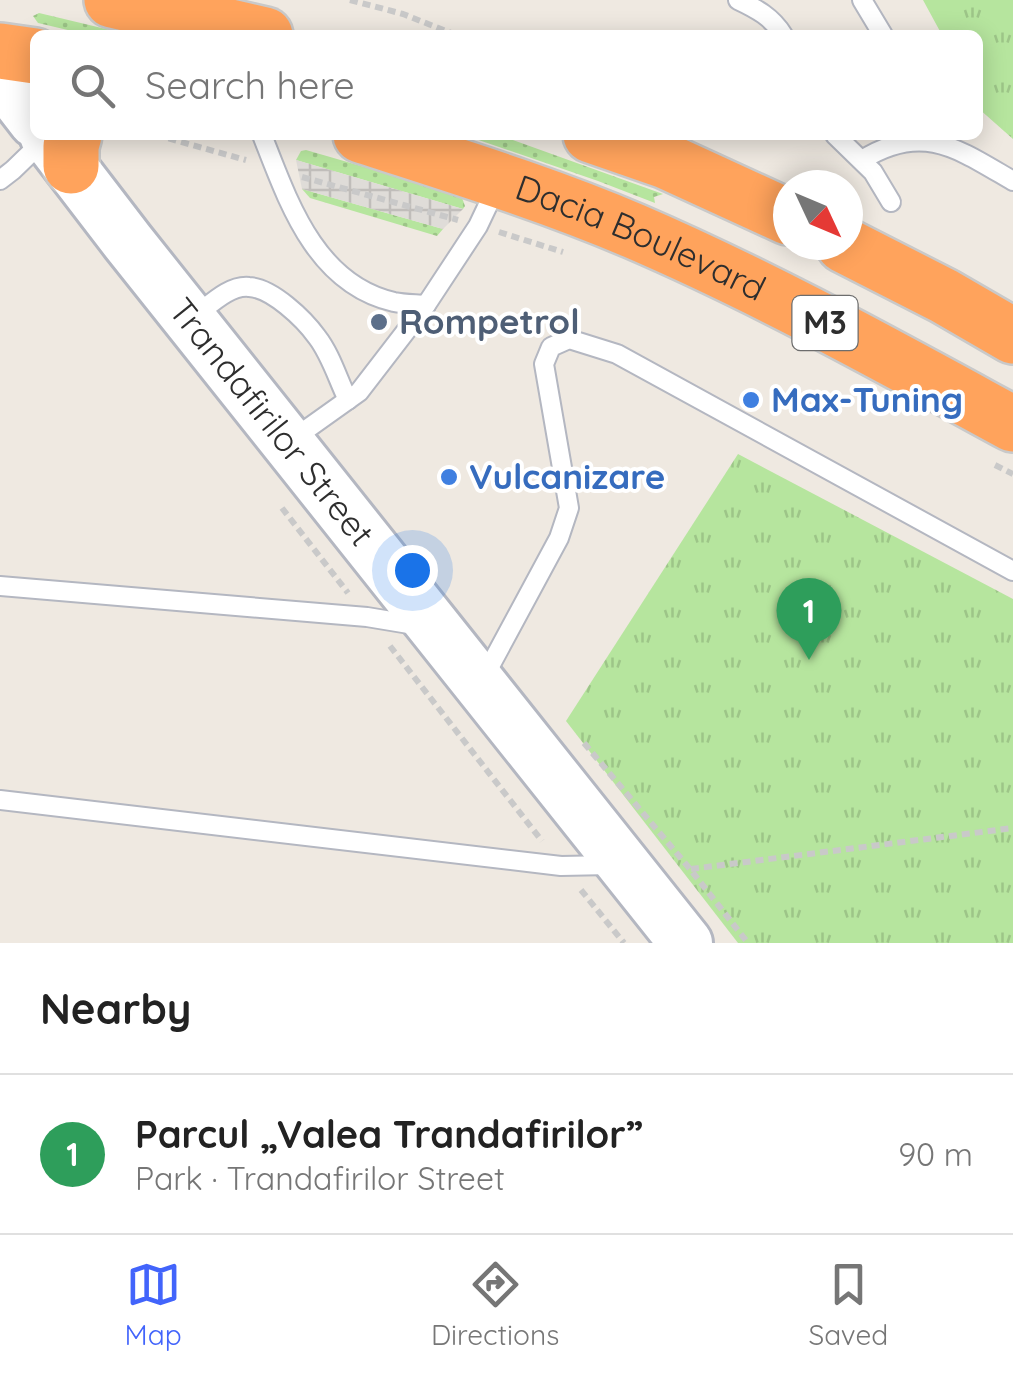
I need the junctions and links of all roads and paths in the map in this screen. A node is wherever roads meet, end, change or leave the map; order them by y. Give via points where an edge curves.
1 (112, 0) edge
2 (350, 0) edge
3 (862, 0) edge
4 (745, 2) edge
5 (243, 30) edge
6 (443, 30) edge
7 (780, 30) edge
8 (880, 30) edge
9 (0, 51) edge
10 (30, 55) edge
11 (0, 76) edge
12 (30, 114) edge
13 (174, 140) edge
14 (264, 140) edge
15 (371, 140) edge
16 (607, 140) edge
17 (840, 140) edge
18 (886, 140) edge
19 (60, 143) edge
20 (862, 160) junction
21 (276, 169) junction
22 (0, 180) edge
23 (1013, 181) edge
24 (891, 202) dead end
25 (489, 204) junction
26 (773, 210) edge
27 (570, 254) dead end
28 (863, 255) edge
29 (426, 306) junction
30 (190, 319) junction
31 (1013, 336) edge
32 (348, 400) junction
33 (1013, 424) edge
34 (288, 442) junction
35 (271, 493) dead end
36 (1013, 571) edge
37 (0, 586) edge
38 (367, 617) junction
39 (436, 629) junction
40 (480, 684) junction
41 (576, 734) dead end
42 (0, 800) edge
43 (1013, 828) edge
44 (624, 865) junction
45 (562, 866) junction
46 (690, 869) junction
47 (624, 943) edge
48 (686, 943) edge
49 (748, 943) edge

1 - 5 highway
2 - 6 path
3 - 8 lane
4 - 7 lane
9 - 10 highway
11 - 12 main road
13 - 21 path
14 - 21 lane
15 - 25 highway, Dacia Boulevard / M3
16 - 26 highway
17 - 20 lane
18 - 20 lane
18 - 23 lane via 938,142
19 - 22 lane
19 - 30 main road, Trandafirilor Street
20 - 24 lane
21 - 25 path
21 - 29 lane via 308,240 335,270 392,302
25 - 27 path
25 - 29 lane
25 - 33 highway, Dacia Boulevard / M3 via 632,230 794,306
28 - 31 highway, M3
29 - 32 lane
30 - 32 lane via 230,291 248,286 268,292 316,336
30 - 34 main road, Trandafirilor Street
32 - 34 lane
34 - 39 main road, Trandafirilor Street
35 - 38 path
36 - 40 lane via 617,354 569,339 551,347 544,364 569,508
37 - 38 lane
38 - 39 lane
38 - 45 path
39 - 40 main road, Trandafirilor Street
40 - 44 main road, Trandafirilor Street
41 - 46 path
42 - 45 lane
43 - 46 path
44 - 45 lane
44 - 48 main road, Trandafirilor Street
45 - 47 path
46 - 49 path

